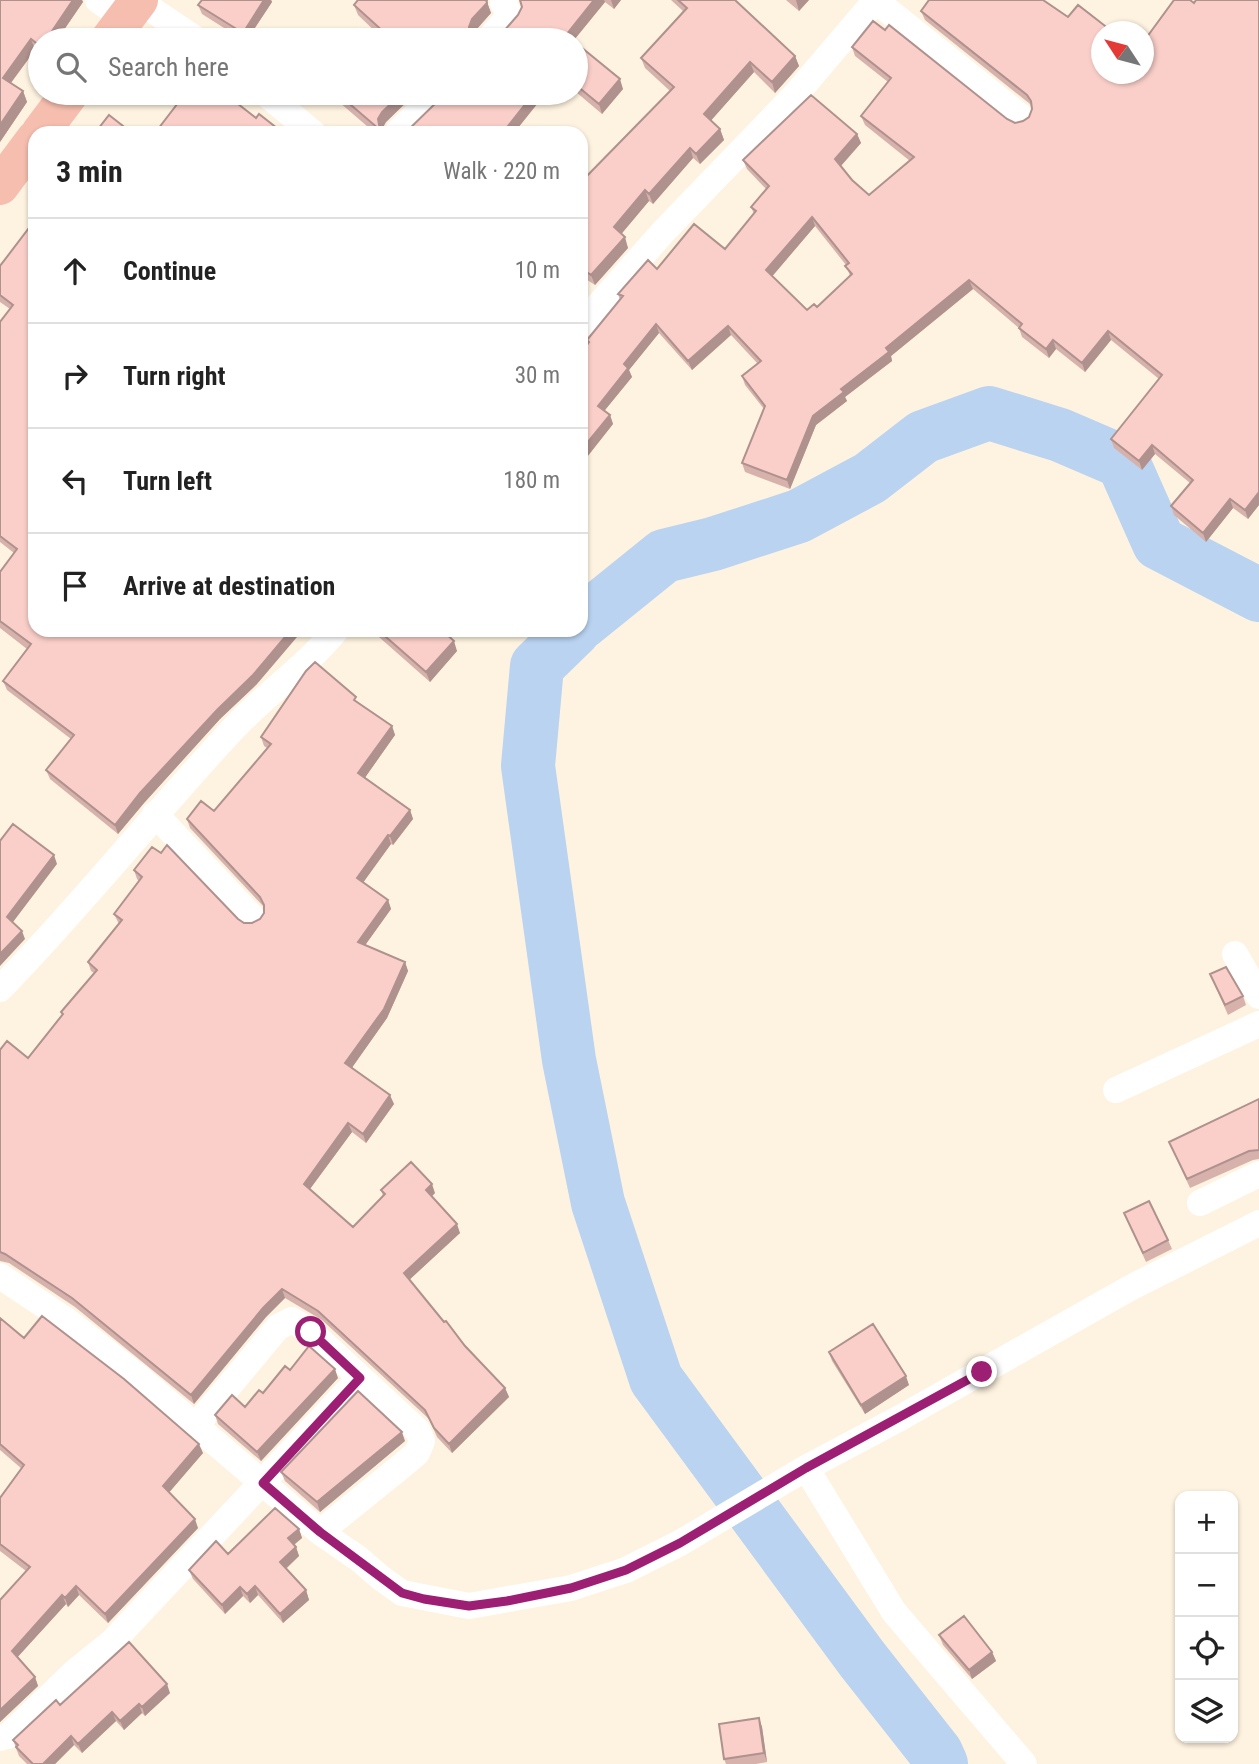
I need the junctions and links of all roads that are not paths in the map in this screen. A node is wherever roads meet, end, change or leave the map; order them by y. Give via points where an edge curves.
1 (505, 0) edge
2 (867, 3) edge
3 (122, 12) edge
4 (165, 28) edge
5 (499, 28) edge
6 (61, 105) edge
7 (279, 105) edge
8 (426, 105) edge
9 (1020, 116) dead end
10 (45, 126) edge
11 (305, 126) edge
12 (404, 126) edge
13 (28, 148) edge
14 (0, 186) edge
15 (588, 317) edge
16 (329, 637) edge
17 (155, 814) junction
18 (252, 917) dead end
19 (1235, 954) dead end
20 (0, 989) edge
21 (1259, 996) edge
22 (1259, 1024) edge
23 (1116, 1090) dead end
24 (1259, 1174) edge
25 (1200, 1203) dead end
26 (1259, 1223) edge
27 (0, 1276) edge
28 (360, 1378) junction
29 (195, 1427) junction
30 (806, 1468) junction
31 (263, 1483) junction
32 (320, 1532) junction
33 (0, 1738) edge
34 (1024, 1764) edge

1 - 5 street via 510,16
2 - 9 street
2 - 15 street via 796,94
3 - 4 street
6 - 10 highway
7 - 11 street
8 - 12 street
13 - 14 highway
16 - 17 street via 234,727
17 - 18 street
17 - 20 street
19 - 21 street
22 - 23 street
24 - 25 street
26 - 30 street via 1130,1288
27 - 29 street via 76,1328
28 - 29 street via 292,1320 278,1328
28 - 31 street
28 - 32 street via 418,1431 422,1441 404,1464
29 - 31 street
30 - 32 street via 626,1570 571,1588 469,1606 402,1593
30 - 34 street via 894,1612
31 - 32 street
31 - 33 street via 113,1642 8,1736

